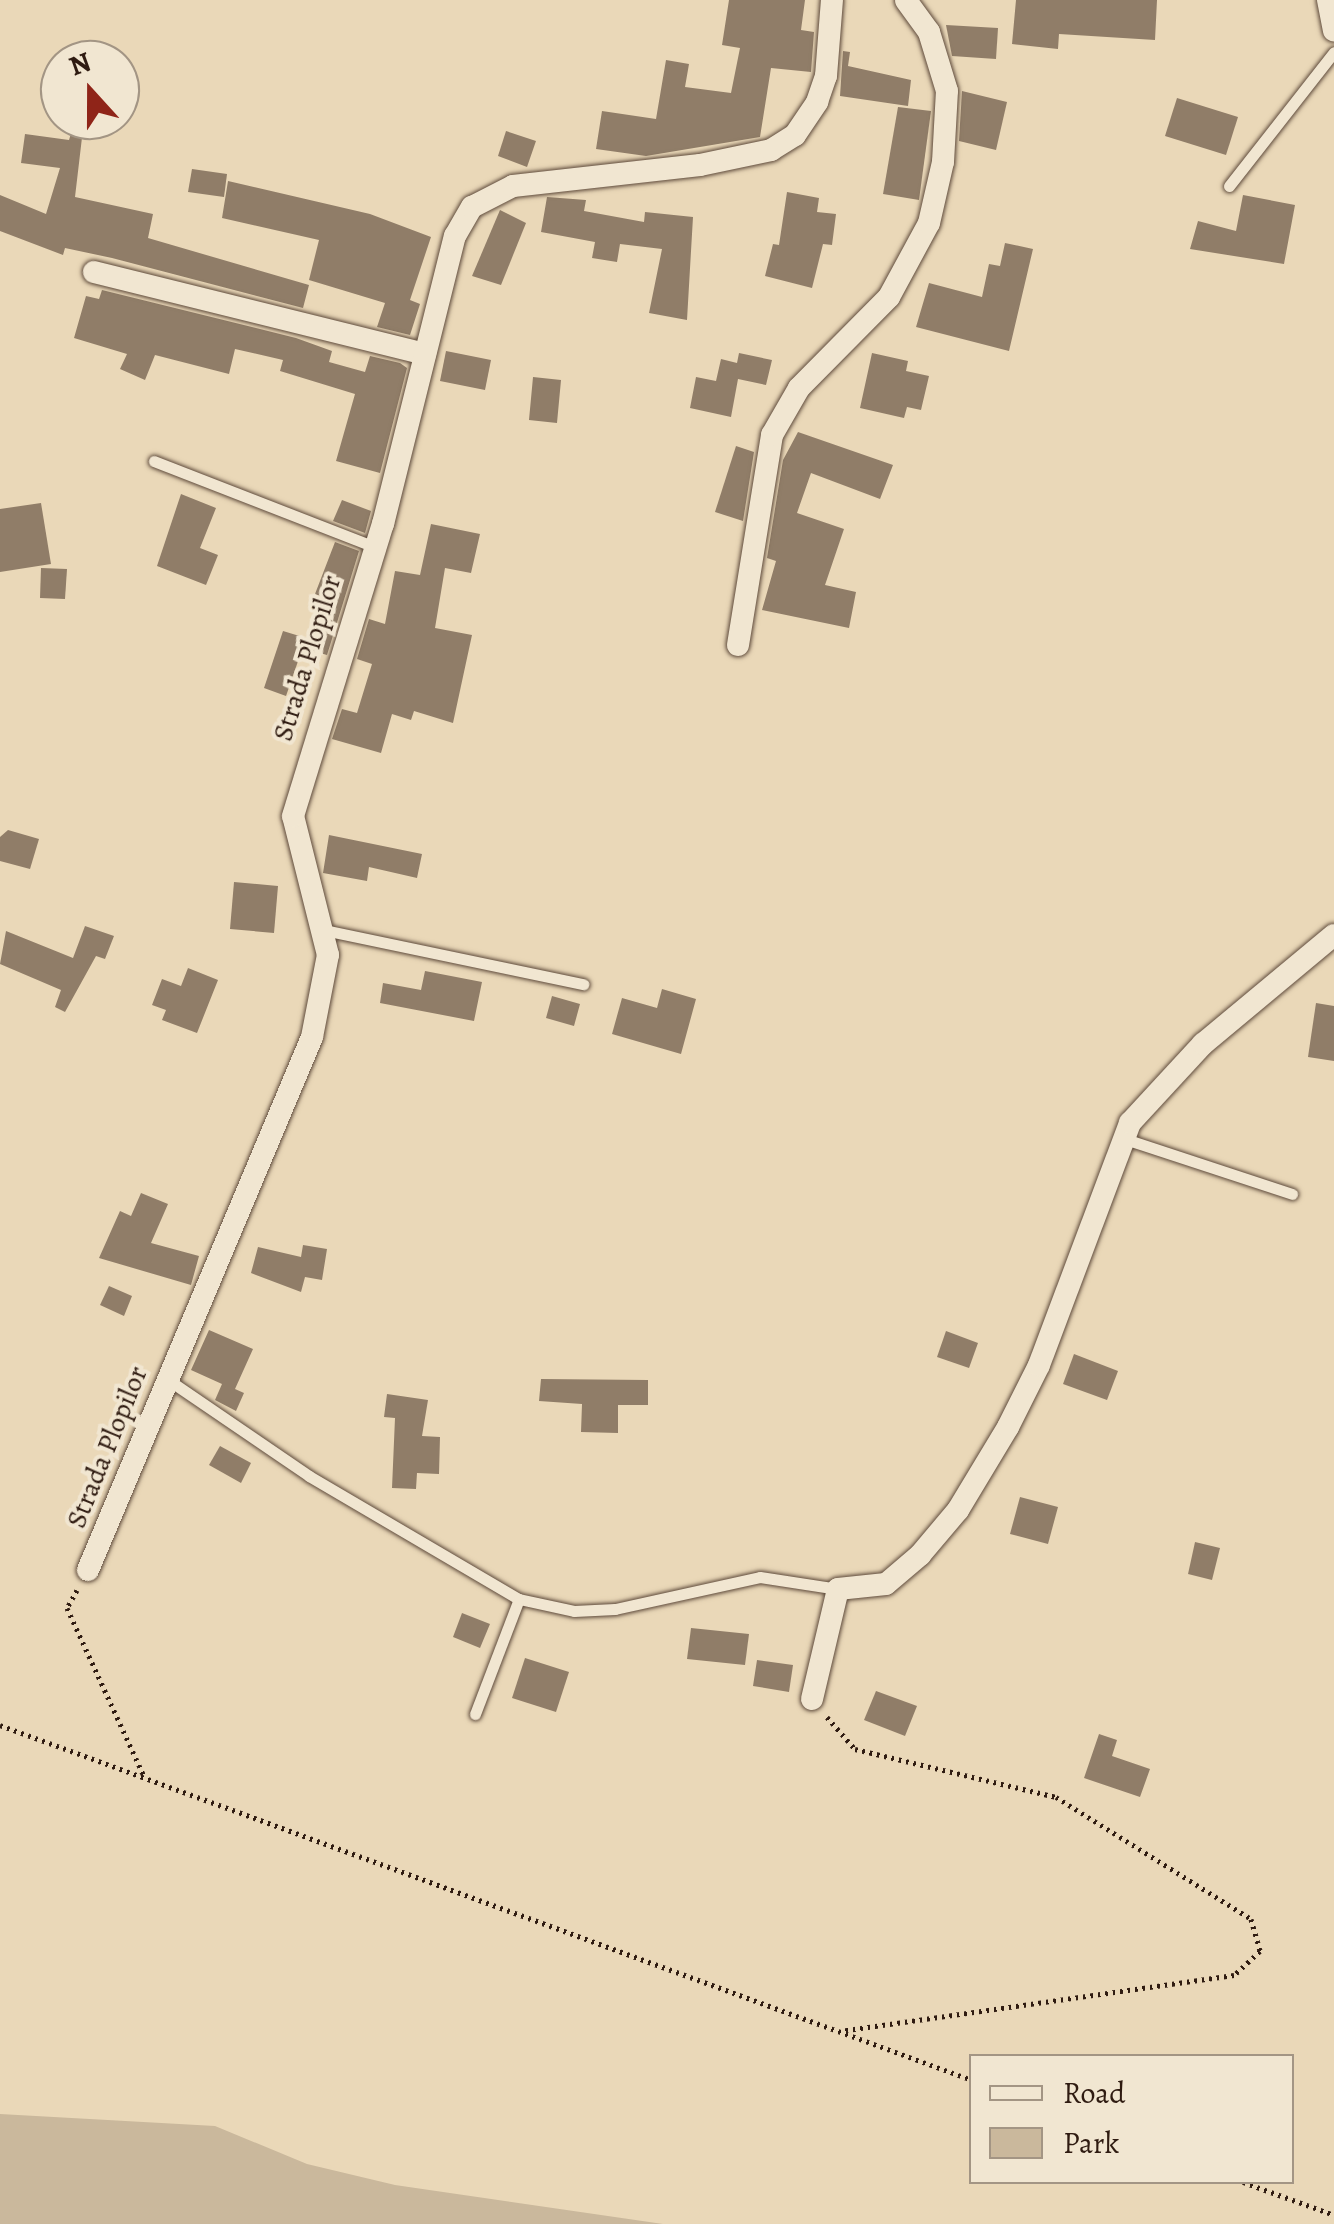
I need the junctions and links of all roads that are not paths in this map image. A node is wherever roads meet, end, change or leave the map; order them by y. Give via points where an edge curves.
1 (832, 0) edge
2 (906, 0) edge
3 (1328, 0) edge
4 (1334, 30) edge
5 (1334, 52) edge
6 (1229, 186) dead end
7 (94, 272) dead end
8 (425, 354) junction
9 (154, 460) dead end
10 (372, 546) junction
11 (738, 645) dead end
12 (324, 930) junction
13 (1334, 934) edge
14 (582, 984) dead end
15 (1122, 1138) junction
16 (1292, 1194) dead end
17 (167, 1379) junction
18 (88, 1570) road end
19 (838, 1589) junction
20 (519, 1600) junction
21 (812, 1699) road end
22 (474, 1714) dead end

1 - 8 street, Strada Plopilor via 826,76 817,102 795,135 770,150 714,164 514,186 472,206 455,236
2 - 11 street via 929,32 947,91 943,162 929,223 889,297 799,388 772,435
3 - 4 street
5 - 6 lane
7 - 8 street
8 - 10 street, Strada Plopilor
9 - 10 lane
10 - 12 street, Strada Plopilor via 292,816
12 - 14 lane
12 - 17 street, Strada Plopilor via 328,955 312,1037
13 - 15 street via 1203,1044
15 - 16 lane
15 - 19 street via 1040,1365 980,1477 920,1555 886,1584
17 - 18 street, Strada Plopilor
17 - 20 lane via 309,1476
19 - 20 lane via 760,1577 616,1609 574,1611
19 - 21 street
20 - 22 lane

